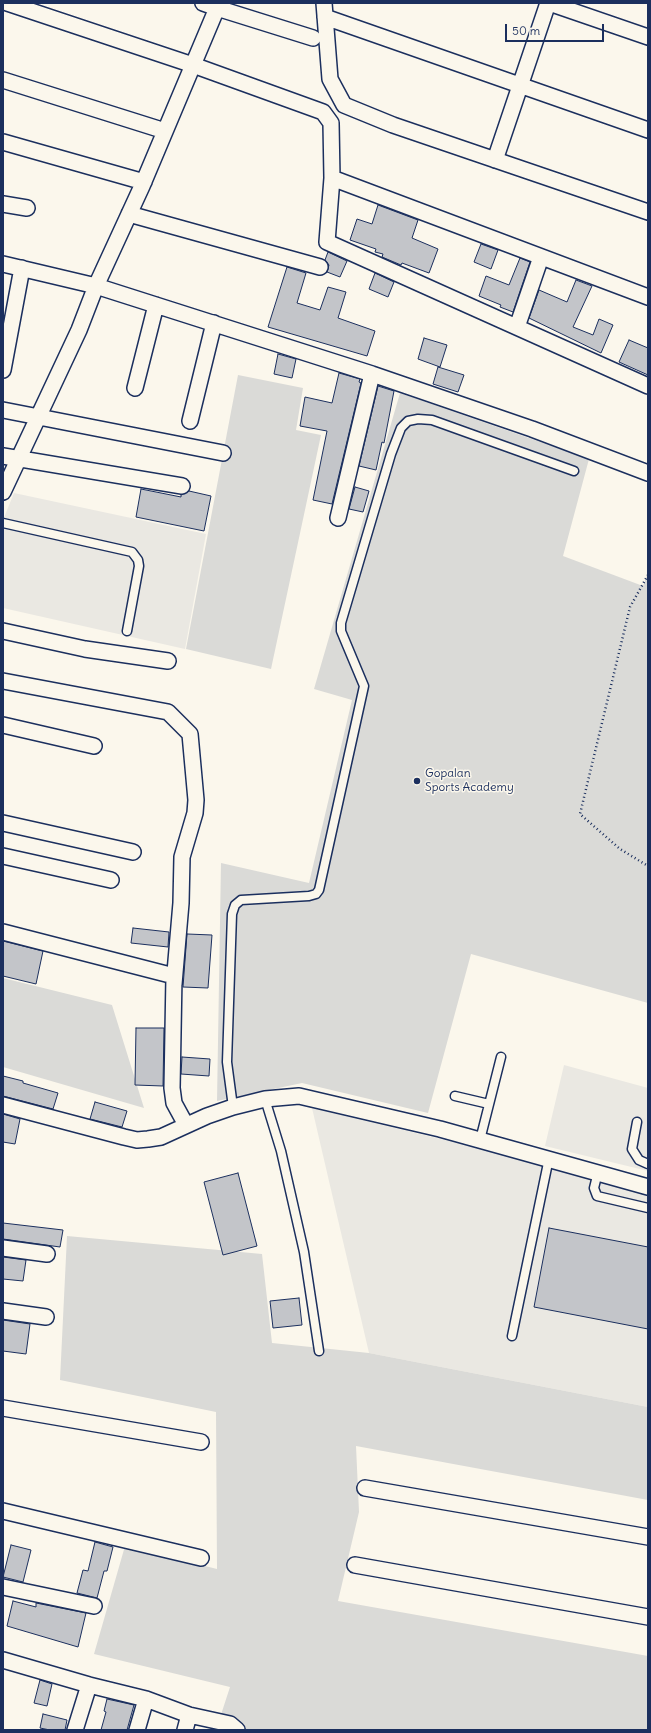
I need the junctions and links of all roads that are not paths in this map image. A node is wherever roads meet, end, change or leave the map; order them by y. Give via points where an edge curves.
1 (7, 3) edge
2 (549, 3) edge
3 (213, 5) edge
4 (324, 10) edge
5 (648, 37) edge
6 (313, 38) dead end
7 (193, 65) junction
8 (3, 80) edge
9 (520, 85) junction
10 (648, 130) edge
11 (165, 131) junction
12 (3, 142) edge
13 (495, 160) junction
14 (332, 178) junction
15 (144, 182) junction
16 (3, 204) edge
17 (27, 208) dead end
18 (648, 212) edge
19 (129, 214) junction
20 (541, 257) junction
21 (3, 264) edge
22 (320, 267) dead end
23 (22, 268) junction
24 (96, 286) junction
25 (648, 297) edge
26 (156, 305) junction
27 (214, 323) junction
28 (517, 327) junction
29 (3, 370) edge
30 (372, 374) junction
31 (648, 386) edge
32 (135, 388) dead end
33 (3, 410) edge
34 (40, 416) junction
35 (190, 421) dead end
36 (223, 452) dead end
37 (3, 456) edge
38 (18, 458) junction
39 (574, 471) dead end
40 (648, 473) edge
41 (182, 486) dead end
42 (3, 492) edge
43 (338, 518) dead end
44 (3, 523) edge
45 (3, 631) edge
46 (127, 631) dead end
47 (168, 661) dead end
48 (3, 681) edge
49 (3, 725) edge
50 (94, 746) dead end
51 (3, 823) edge
52 (133, 852) dead end
53 (3, 856) edge
54 (111, 880) dead end
55 (3, 932) edge
56 (174, 984) junction
57 (501, 1057) dead end
58 (455, 1096) dead end
59 (265, 1100) junction
60 (489, 1104) junction
61 (3, 1105) edge
62 (234, 1107) junction
63 (637, 1122) dead end
64 (186, 1125) junction
65 (480, 1140) junction
66 (549, 1158) junction
67 (648, 1164) edge
68 (598, 1172) junction
69 (648, 1187) edge
70 (648, 1208) edge
71 (3, 1248) edge
72 (47, 1254) dead end
73 (3, 1311) edge
74 (46, 1317) dead end
75 (512, 1336) dead end
76 (319, 1351) dead end
77 (3, 1408) edge
78 (201, 1442) dead end
79 (365, 1488) dead end
80 (3, 1511) edge
81 (648, 1537) edge
82 (201, 1558) dead end
83 (355, 1565) dead end
84 (3, 1587) edge
85 (94, 1606) dead end
86 (648, 1617) edge
87 (3, 1660) edge
88 (89, 1685) junction
89 (146, 1699) junction
90 (189, 1714) junction
91 (75, 1730) edge
92 (137, 1730) edge
93 (185, 1730) edge
94 (237, 1730) edge

1 - 7 street
2 - 5 street
2 - 9 street
3 - 6 street
3 - 7 street
4 - 9 street
4 - 13 street via 330,80 344,105 393,125
7 - 11 street
7 - 14 street via 323,112 331,123
8 - 11 street
9 - 10 street
9 - 13 street
11 - 15 street
12 - 15 street
13 - 18 street
14 - 20 street
14 - 28 street via 327,242
15 - 19 street
16 - 17 street
19 - 22 street
19 - 24 street
20 - 25 street
20 - 28 street
21 - 23 street
23 - 24 street
23 - 29 street
24 - 26 street
24 - 34 street
26 - 27 street
26 - 32 street
27 - 30 street
27 - 35 street
28 - 31 street
30 - 40 street via 532,429
30 - 43 street
33 - 34 street
34 - 36 street
34 - 38 street
37 - 38 street
38 - 41 street
38 - 42 street
39 - 62 lane via 432,420 418,419 408,422 401,428 341,623 341,631 364,686 319,890 309,896 241,900 235,905 232,914 227,1062
44 - 46 lane via 132,552 139,566
45 - 47 street via 85,649
48 - 56 street via 168,712 190,734 196,800 195,814 182,857 182,903
49 - 50 street
51 - 52 street
53 - 54 street
55 - 56 street via 174,976
56 - 64 street via 172,1088 174,1103
57 - 60 lane
58 - 60 lane
59 - 62 street
59 - 65 street via 299,1096 316,1099
59 - 76 lane via 282,1151 304,1252
60 - 65 lane
61 - 64 street via 137,1140 161,1137
62 - 64 street
63 - 67 lane via 632,1149 639,1160
65 - 66 street
66 - 68 street
66 - 75 lane
68 - 69 street
68 - 70 lane via 594,1188 597,1196
71 - 72 street
73 - 74 street
77 - 78 street
79 - 81 street
80 - 82 street
83 - 86 street
84 - 85 street
87 - 88 street
88 - 89 street
88 - 91 street
89 - 90 street
89 - 92 street
90 - 93 street
90 - 94 street via 230,1724

